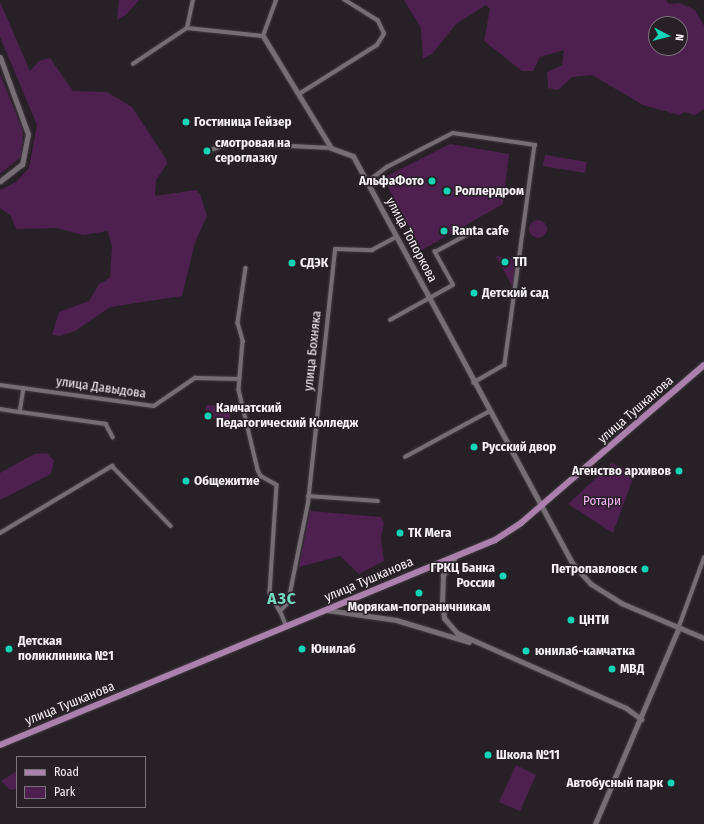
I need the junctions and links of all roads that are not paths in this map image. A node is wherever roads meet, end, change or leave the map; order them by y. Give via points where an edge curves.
1 (193, 0) edge
2 (276, 0) edge
3 (344, 0) edge
4 (187, 28) junction
5 (263, 36) junction
6 (0, 58) edge
7 (133, 64) dead end
8 (299, 94) junction
9 (331, 148) junction
10 (208, 151) dead end
11 (0, 181) edge
12 (367, 182) junction
13 (474, 231) dead end
14 (396, 237) junction
15 (246, 268) dead end
16 (429, 298) junction
17 (390, 320) dead end
18 (704, 365) edge
19 (239, 379) junction
20 (474, 383) junction
21 (0, 385) edge
22 (24, 388) junction
23 (0, 409) edge
24 (490, 411) junction
25 (20, 412) junction
26 (113, 437) dead end
27 (405, 457) dead end
28 (308, 496) junction
29 (378, 501) dead end
30 (541, 506) junction
31 (171, 526) dead end
32 (0, 533) edge
33 (455, 557) junction
34 (704, 558) edge
35 (326, 610) junction
36 (280, 611) junction
37 (286, 626) junction
38 (678, 629) junction
39 (704, 638) edge
40 (486, 647) junction
41 (641, 719) junction
42 (0, 745) edge
43 (595, 824) edge

1 - 4 street
2 - 5 street
3 - 8 street via 378,21 384,34 377,45
4 - 5 street
4 - 7 street
5 - 8 main road
6 - 11 main road via 28,134 22,164
8 - 9 main road
9 - 10 street via 231,143
9 - 12 main road, улица Топоркова via 353,156
12 - 14 main road, улица Топоркова
12 - 20 street via 387,167 453,133 535,145 506,365
13 - 16 street via 436,252 453,285
14 - 16 main road, улица Топоркова
14 - 28 street, улица Бохняка via 372,250 335,249
15 - 19 street via 238,323 243,341
16 - 17 street
16 - 20 main road, улица Топоркова
18 - 30 main road, улица Тушканова
19 - 22 street, улица Давыдова via 195,378 154,406
19 - 36 street via 239,390 258,470 261,476 277,485 270,593
20 - 24 main road, улица Топоркова
21 - 22 street, улица Давыдова
22 - 25 street
23 - 25 street
24 - 27 street
24 - 30 main road, улица Топоркова
25 - 26 street via 106,424
28 - 29 street
28 - 36 street, улица Бохняка via 288,603
30 - 33 main road, улица Тушканова via 495,540
30 - 38 main road, улица Топоркова via 562,548 588,581 622,603
31 - 32 street via 112,466
33 - 35 main road, улица Тушканова
33 - 40 main road via 443,574 444,618 460,635
34 - 38 street
35 - 37 main road, улица Тушканова
35 - 40 main road via 403,622
36 - 37 street
37 - 42 main road, улица Тушканова
38 - 39 main road, улица Топоркова
38 - 41 main road
40 - 41 main road via 626,708
41 - 43 main road

